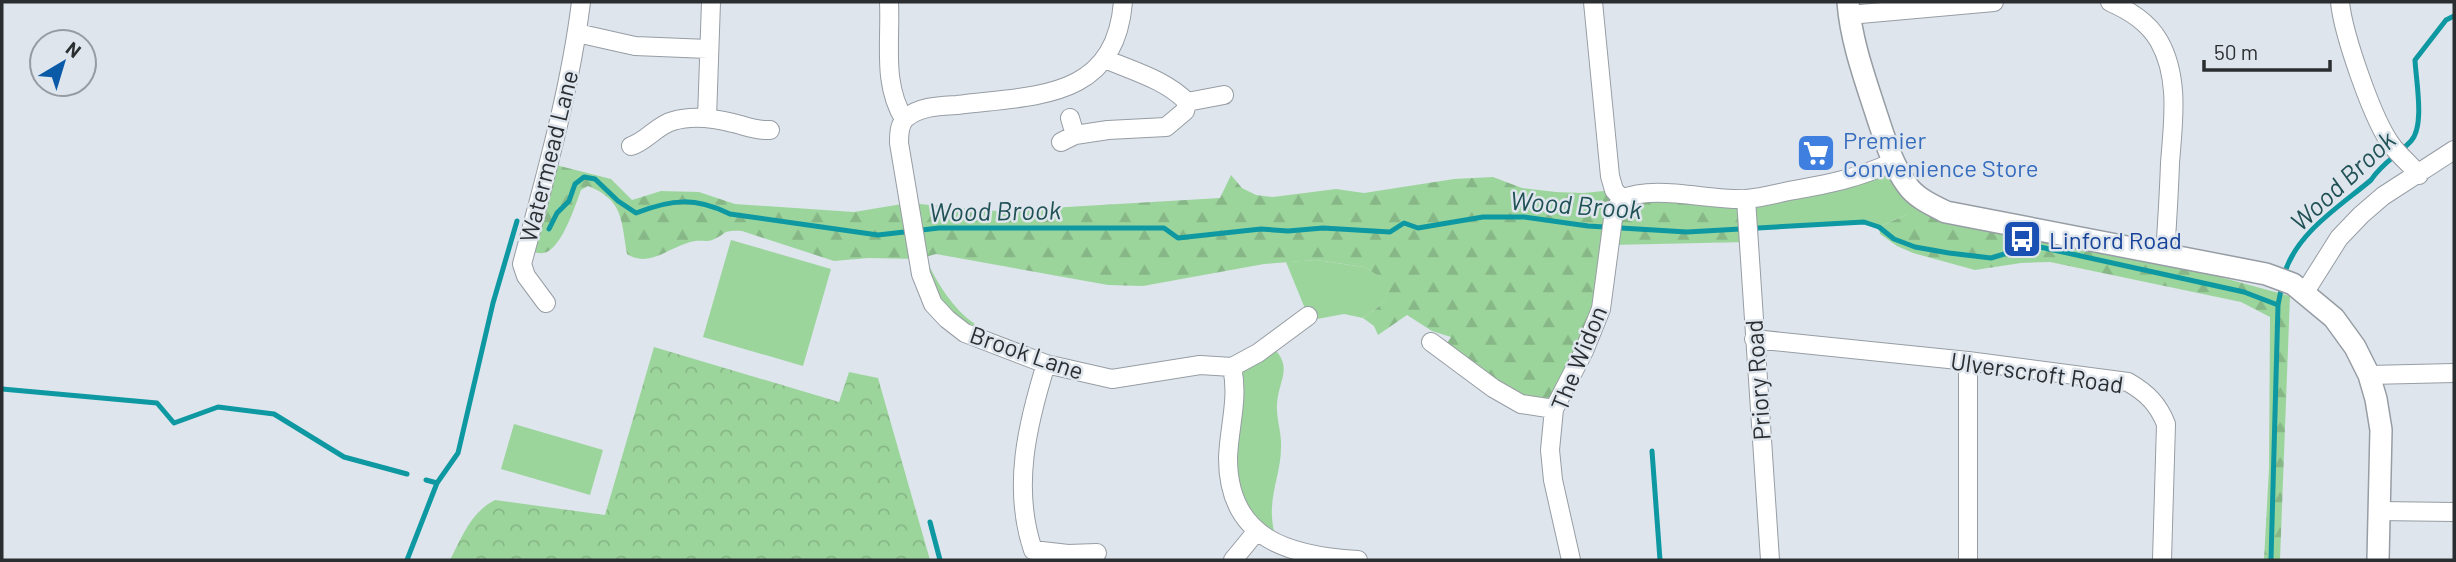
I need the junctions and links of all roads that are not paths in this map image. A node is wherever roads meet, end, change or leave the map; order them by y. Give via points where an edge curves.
1 (581, 2) edge
2 (711, 2) edge
3 (888, 2) edge
4 (1123, 2) edge
5 (1593, 2) edge
6 (1994, 2) edge
7 (2110, 2) edge
8 (2340, 2) edge
9 (1848, 8) edge
10 (577, 33) junction
11 (708, 49) junction
12 (1105, 59) junction
13 (1224, 95) dead end
14 (1187, 102) junction
15 (707, 118) junction
16 (904, 119) junction
17 (770, 130) dead end
18 (1069, 132) dead end
19 (631, 146) dead end
20 (2454, 150) edge
21 (1893, 162) junction
22 (2414, 168) junction
23 (1622, 199) junction
24 (1746, 199) junction
25 (2165, 255) junction
26 (2299, 288) junction
27 (546, 303) dead end
28 (1308, 316) dead end
29 (1754, 338) junction
30 (1442, 343) dead end
31 (1968, 361) junction
32 (1046, 364) junction
33 (1232, 367) junction
34 (2454, 373) edge
35 (2369, 375) junction
36 (1555, 409) junction
37 (2378, 510) junction
38 (2454, 512) edge
39 (1256, 532) junction
40 (1097, 553) dead end
41 (1233, 560) edge
42 (1357, 560) edge
43 (1571, 560) edge
44 (1770, 560) edge
45 (1968, 560) edge
46 (2162, 560) edge
47 (2378, 560) edge

1 - 10 street, Watermead Lane
2 - 11 street
3 - 16 street via 887,60 895,104
4 - 12 street via 1116,42
5 - 23 street via 1610,176
6 - 9 street
7 - 25 street via 2147,24 2169,67 2174,101
8 - 22 street via 2347,37 2373,110 2393,147
9 - 21 street via 1862,72
10 - 11 street via 635,46
10 - 27 street, Watermead Lane via 522,264
11 - 15 street
12 - 14 street via 1165,85
12 - 16 street via 1080,82 1053,93 927,108
13 - 14 street
14 - 18 street via 1185,111 1166,127
15 - 17 street
15 - 19 street via 674,120
16 - 32 street, Brook Lane via 899,143 911,222 921,274 933,304 965,333
20 - 22 street
21 - 24 street via 1864,176
21 - 25 street via 1908,187 1946,212
22 - 26 street via 2361,215
23 - 24 street via 1655,194
23 - 36 street, The Widon via 1614,211 1601,309
24 - 29 street, Priory Road
25 - 26 street via 2266,274
26 - 35 street via 2334,318
28 - 33 street
29 - 31 street, Ulverscroft Road
29 - 44 street, Priory Road
30 - 36 street via 1493,388 1521,404
31 - 45 street
31 - 46 street, Ulverscroft Road via 2128,382 2158,405 2166,424
32 - 33 street, Brook Lane via 1112,379 1200,365
32 - 40 street via 1024,459 1026,554
33 - 39 street via 1235,400 1228,458 1233,494
34 - 35 street
35 - 37 street via 2381,430
36 - 43 street, The Widon via 1550,450 1553,480
37 - 38 street
37 - 47 street
39 - 41 street
39 - 42 street via 1276,545

